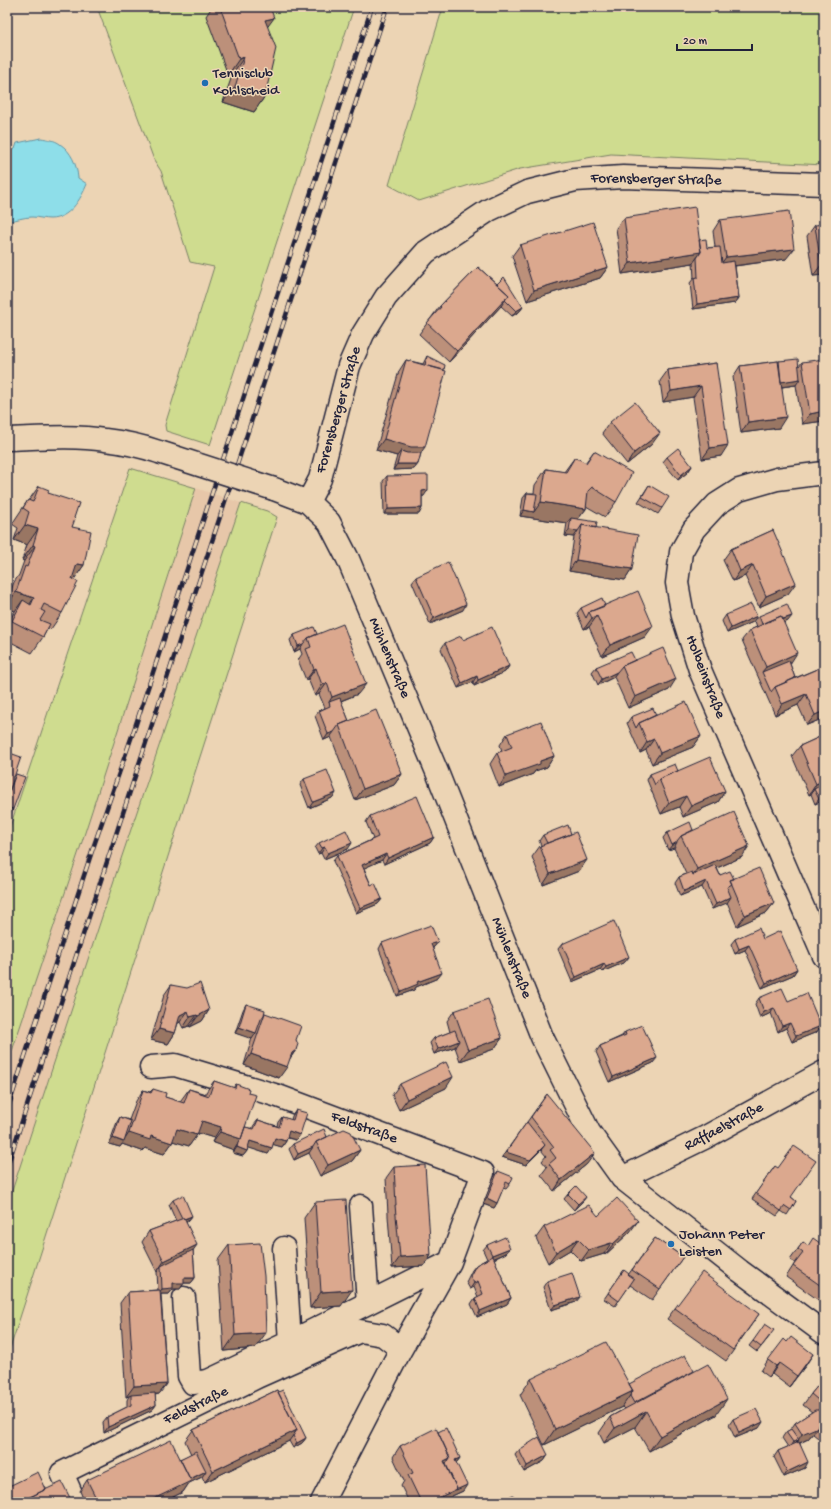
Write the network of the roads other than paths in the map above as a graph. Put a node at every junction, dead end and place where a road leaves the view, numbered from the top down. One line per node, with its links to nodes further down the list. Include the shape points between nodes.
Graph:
1 (824, 184): 4 (street, Forensberger Straße, via 624,177 575,180 527,192 488,210 426,252 386,297 366,327 349,366 320,479)
2 (7, 439): 4 (street, bridge, via 67,437 140,446)
3 (824, 473): 5 (street, Holbeinstraße, via 777,479 738,490 716,504 694,529 681,552 677,583 683,616 700,670)
4 (308, 502): 8 (street, Mühlenstraße, via 330,522 348,559 437,772 542,1037 589,1132)
5 (824, 956)
6 (151, 1067): 11 (street, Feldstraße, via 175,1065 278,1096 483,1173)
7 (824, 1072): 8 (street, Raffaelstraße, via 706,1137)
8 (622, 1178): 14 (street, Mühlenstraße)
9 (361, 1206): 13 (street)
10 (284, 1248): 15 (street)
11 (450, 1262): 13 (street, Feldstraße); 16 (street, Feldstraße)
12 (184, 1298): 15 (street, Feldstraße, via 190,1376 194,1383 208,1381)
13 (368, 1303): 15 (street, Feldstraße)
14 (824, 1333)
15 (290, 1342)
16 (401, 1349): 17 (street, Feldstraße, via 383,1335 360,1331 259,1376 62,1473); 18 (street, Feldstraße)
17 (74, 1500)
18 (322, 1502)

